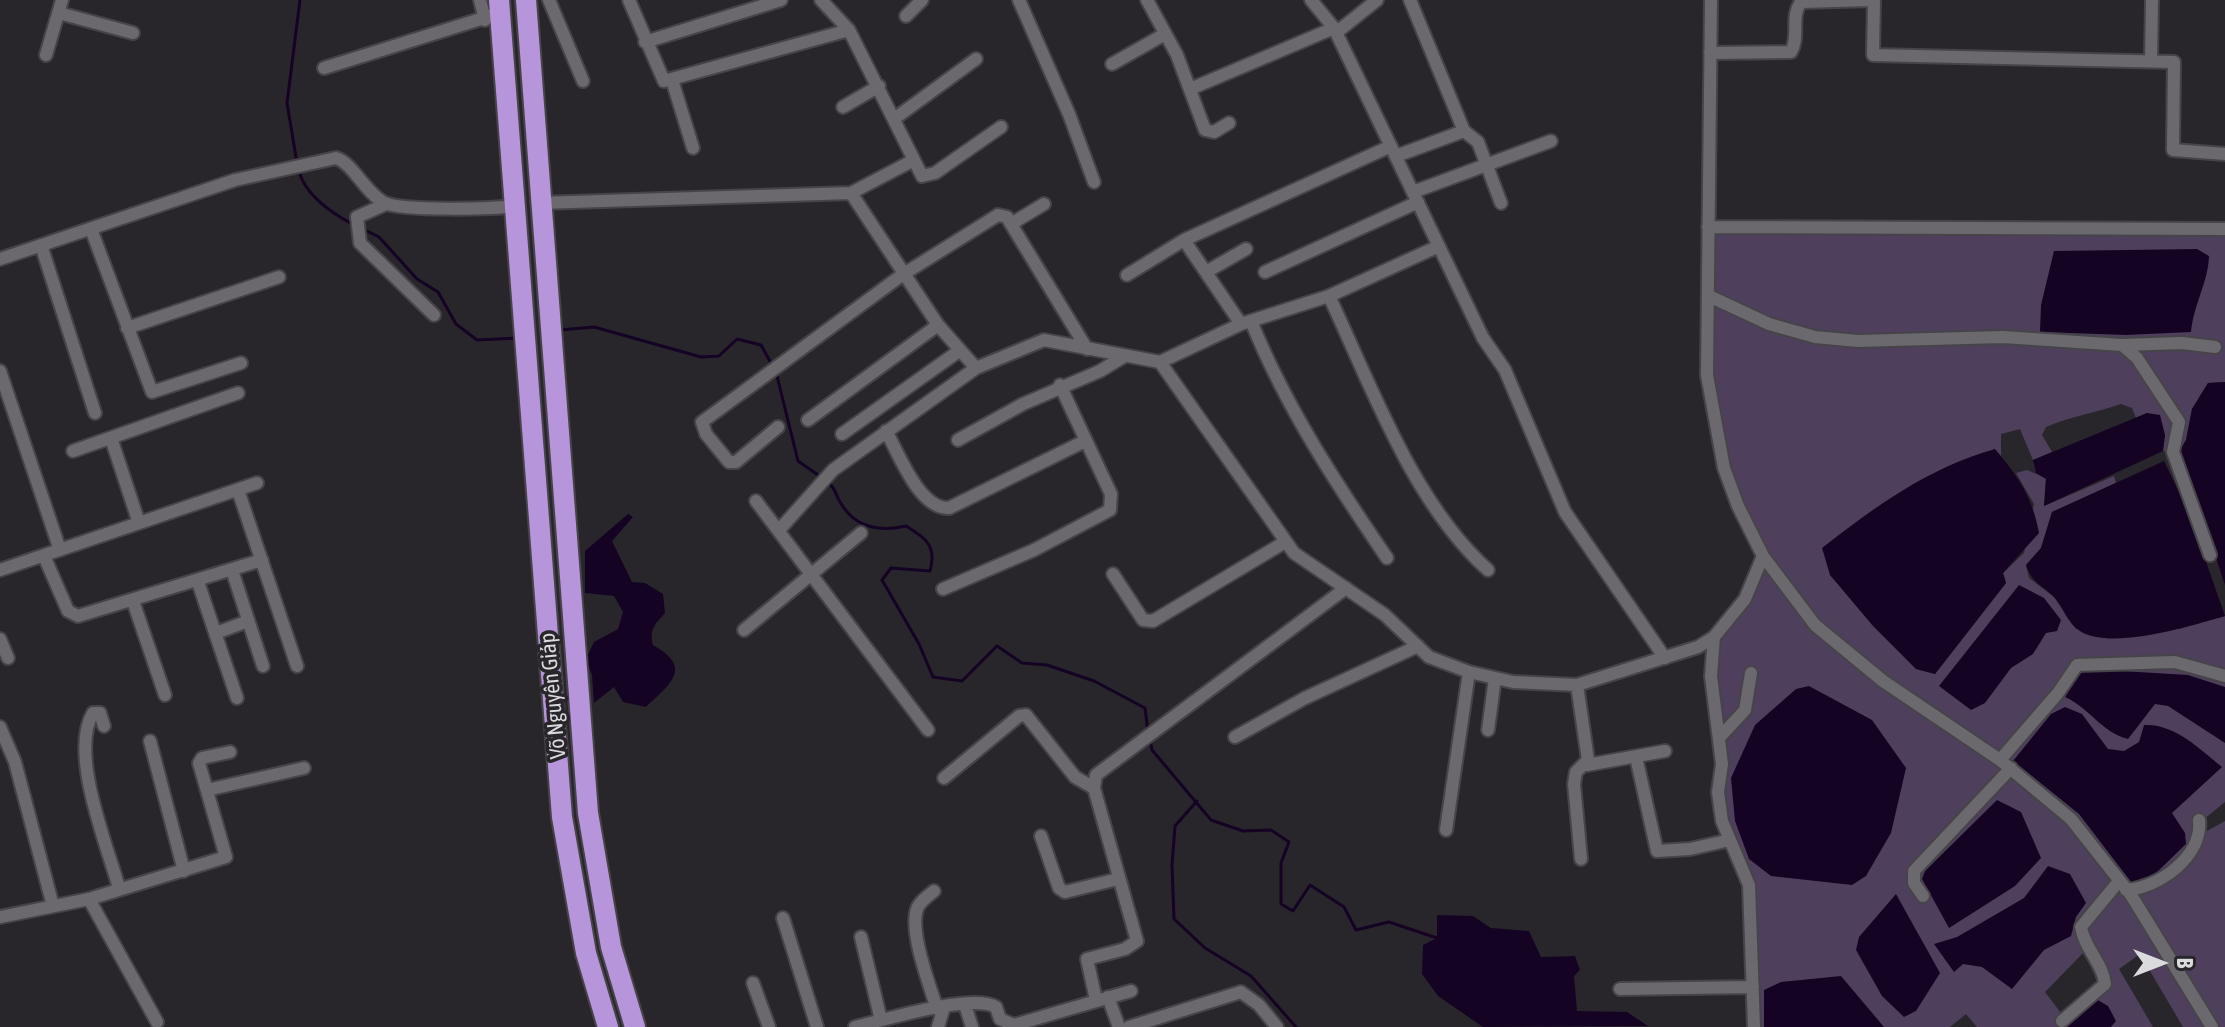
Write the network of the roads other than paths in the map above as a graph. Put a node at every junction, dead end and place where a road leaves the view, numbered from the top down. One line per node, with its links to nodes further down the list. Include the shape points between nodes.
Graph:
1 (480, 0): 17 (street)
2 (526, 0): 48 (highway)
3 (549, 0): 31 (street)
4 (629, 0): 23 (street)
5 (781, 0): 23 (street)
6 (821, 0): 19 (street)
7 (922, 0): 18 (street)
8 (1019, 0): 45 (street)
9 (1147, 0): 22 (street)
10 (1311, 0): 20 (street)
11 (1377, 0): 20 (street)
12 (1410, 0): 38 (street)
13 (1711, 0): 24 (street)
14 (1872, 0): 24 (street, via 1801,2 1791,52); 27 (street, via 1873,55)
15 (2152, 0): 27 (street)
16 (60, 6): 21 (street); 25 (street)
17 (495, 11): 29 (street); 52 (highway)
18 (906, 16)
19 (849, 30): 30 (street); 32 (street)
20 (1336, 30): 33 (street); 41 (street)
21 (133, 33)
22 (1165, 34): 28 (street); 33 (street)
23 (645, 42): 30 (street, via 660,77)
24 (1710, 53): 54 (street)
25 (46, 55)
26 (976, 59): 35 (street)
27 (2151, 60): 42 (street, via 2174,62 2173,150)
28 (1112, 64)
29 (324, 68)
30 (672, 80): 40 (street)
31 (583, 81)
32 (879, 86): 34 (street); 35 (street)
33 (1190, 89): 36 (street, via 1205,130 1214,132)
34 (843, 107)
35 (894, 119): 43 (street)
36 (1229, 123)
37 (1001, 127): 43 (street, via 929,176 918,173)
38 (1464, 131): 41 (street); 44 (street, via 1478,142)
39 (1551, 141): 44 (street)
40 (693, 148)
41 (1394, 151): 47 (street); 57 (street)
42 (2225, 154)
43 (912, 161): 46 (street)
44 (1487, 164): 47 (street); 49 (street)
45 (1094, 182)
46 (851, 193): 48 (street); 64 (street)
47 (1416, 197): 59 (street); 63 (street)
48 (540, 203): 176 (highway, Võ Nguyên Giáp, via 588,813 611,947)
49 (1501, 203)
50 (386, 204): 52 (street); 55 (street, via 341,159 235,180); 69 (street, via 357,217 357,234 371,255)
51 (1044, 204): 53 (street)
52 (514, 206): 175 (highway, Võ Nguyên Giáp, via 562,817 586,953)
53 (1011, 224): 64 (street, via 998,215); 75 (street)
54 (1708, 227): 56 (street); 68 (street)
55 (91, 229): 58 (street); 72 (street)
56 (2225, 229)
57 (1184, 240): 62 (street); 65 (street)
58 (41, 245): 61 (street); 84 (street)
59 (1439, 246): 67 (street); 122 (street, via 1483,338 1505,370 1565,512)
60 (1246, 249): 62 (street)
61 (0, 259)
62 (1206, 272): 70 (street)
63 (1265, 272)
64 (902, 275): 71 (street); 86 (street, via 702,422 729,462 736,462)
65 (1127, 275)
66 (279, 277): 72 (street)
67 (1329, 296): 70 (street); 108 (street, via 1427,494 1465,549)
68 (1709, 296): 73 (street, via 1769,324 1815,337 2003,337); 103 (street, via 1707,375 1714,419 1738,506)
69 (434, 315)
70 (1246, 323): 78 (street); 104 (street, via 1321,462)
71 (938, 325): 76 (street); 85 (street)
72 (127, 328): 79 (street, via 152,392)
73 (2122, 345): 74 (street); 101 (street, via 2137,358 2179,422 2173,452)
74 (2215, 347)
75 (1087, 349): 77 (street); 80 (street, via 1044,340)
76 (959, 351): 80 (street); 88 (street)
77 (1123, 357): 78 (street); 82 (street)
78 (1160, 362): 99 (street)
79 (241, 363)
80 (976, 368): 87 (street)
81 (0, 371): 100 (street)
82 (1060, 385): 90 (street); 91 (street)
83 (238, 393): 89 (street)
84 (95, 413)
85 (808, 420)
86 (778, 427)
87 (886, 431): 91 (street, via 926,498 941,508); 97 (street, via 833,470)
88 (842, 434)
89 (111, 438): 92 (street); 96 (street)
90 (958, 440)
91 (1085, 441): 113 (street, via 1111,494 1110,510)
92 (73, 451)
93 (257, 483): 94 (street)
94 (238, 490): 96 (street); 105 (street)
95 (756, 501): 97 (street)
96 (139, 523): 100 (street)
97 (780, 529): 109 (street)
98 (861, 533): 109 (street)
99 (1285, 542): 110 (street, via 1153,621 1143,620); 112 (street)
100 (60, 550): 102 (street)
101 (2210, 555)
102 (44, 556): 106 (street); 114 (street, via 71,616)
103 (1763, 556): 118 (street, via 1745,599); 142 (street, via 1815,625 1858,663)
104 (1387, 558)
105 (262, 560): 107 (street); 124 (street)
106 (0, 570)
107 (232, 570): 111 (street); 115 (street)
108 (1488, 570)
109 (812, 572): 116 (street); 134 (street)
110 (1113, 574)
111 (198, 582): 114 (street); 117 (street)
112 (1346, 588): 120 (street); 146 (street, via 1102,770)
113 (943, 589)
114 (133, 601): 130 (street)
115 (248, 621): 117 (street); 123 (street)
116 (744, 630)
117 (216, 633): 131 (street)
118 (1714, 637): 122 (street); 137 (street, via 1711,676)
119 (0, 639): 121 (street)
120 (1418, 646): 125 (street, via 1429,657); 136 (street)
121 (8, 658)
122 (1665, 658): 129 (street)
123 (263, 666)
124 (297, 666)
125 (1469, 672): 128 (street); 149 (street)
126 (1751, 673): 137 (street, via 1745,710)
127 (2225, 676): 142 (street, via 2175,662 2077,665)
128 (1495, 678): 129 (street); 135 (street)
129 (1577, 685): 143 (street)
130 (165, 695)
131 (237, 698)
132 (104, 726): 156 (street, via 100,713 91,716 86,757)
133 (0, 727): 160 (street, via 15,762)
134 (928, 730)
135 (1488, 730)
136 (1235, 737)
137 (1720, 737): 151 (street, via 1718,792)
138 (150, 741): 153 (street)
139 (1665, 751): 141 (street)
140 (230, 752): 147 (street, via 199,760)
141 (1636, 757): 143 (street); 151 (street, via 1657,851)
142 (2006, 764): 155 (street, via 2071,819); 158 (street, via 1914,871 1914,883)
143 (1587, 765): 152 (street, via 1576,772 1574,784)
144 (304, 768): 147 (street)
145 (944, 778): 146 (street, via 1026,715 1075,777)
146 (1094, 788): 154 (street)
147 (207, 790): 153 (street, via 226,857)
148 (2199, 820): 155 (street, via 2198,843 2159,881 2142,889)
149 (1446, 830)
150 (1041, 836): 154 (street, via 1065,892)
151 (1730, 840): 165 (street, via 1749,885)
152 (1581, 859)
153 (184, 871): 156 (street)
154 (1118, 879): 168 (street, via 1137,941 1087,959)
155 (2123, 885): 173 (street, via 2081,927 2105,984); 186 (street)
156 (119, 888): 159 (street)
157 (934, 891): 170 (street, via 916,914 921,956)
158 (1923, 896)
159 (89, 899): 160 (street); 174 (street)
160 (53, 906): 161 (street)
161 (0, 917)
162 (783, 918): 178 (street)
163 (861, 937): 171 (street)
164 (753, 983): 177 (street)
165 (1753, 987): 166 (street); 185 (street)
166 (1620, 989)
167 (1131, 991): 168 (street)
168 (1102, 999): 172 (street); 182 (street)
169 (965, 1005): 170 (street); 172 (street, via 993,1005 1000,1019 1014,1025); 181 (street)
170 (941, 1008): 171 (street); 180 (street)
171 (881, 1020): 179 (street)
172 (1056, 1021)
173 (2062, 1021)
174 (157, 1022)
175 (608, 1027)
176 (635, 1027)
177 (769, 1027)
178 (817, 1027)
179 (855, 1027)
180 (938, 1027)
181 (972, 1027)
182 (1119, 1027)
183 (1129, 1027): 184 (street, via 1241,992)
184 (1277, 1027)
185 (1754, 1027)
186 (2212, 1027)

